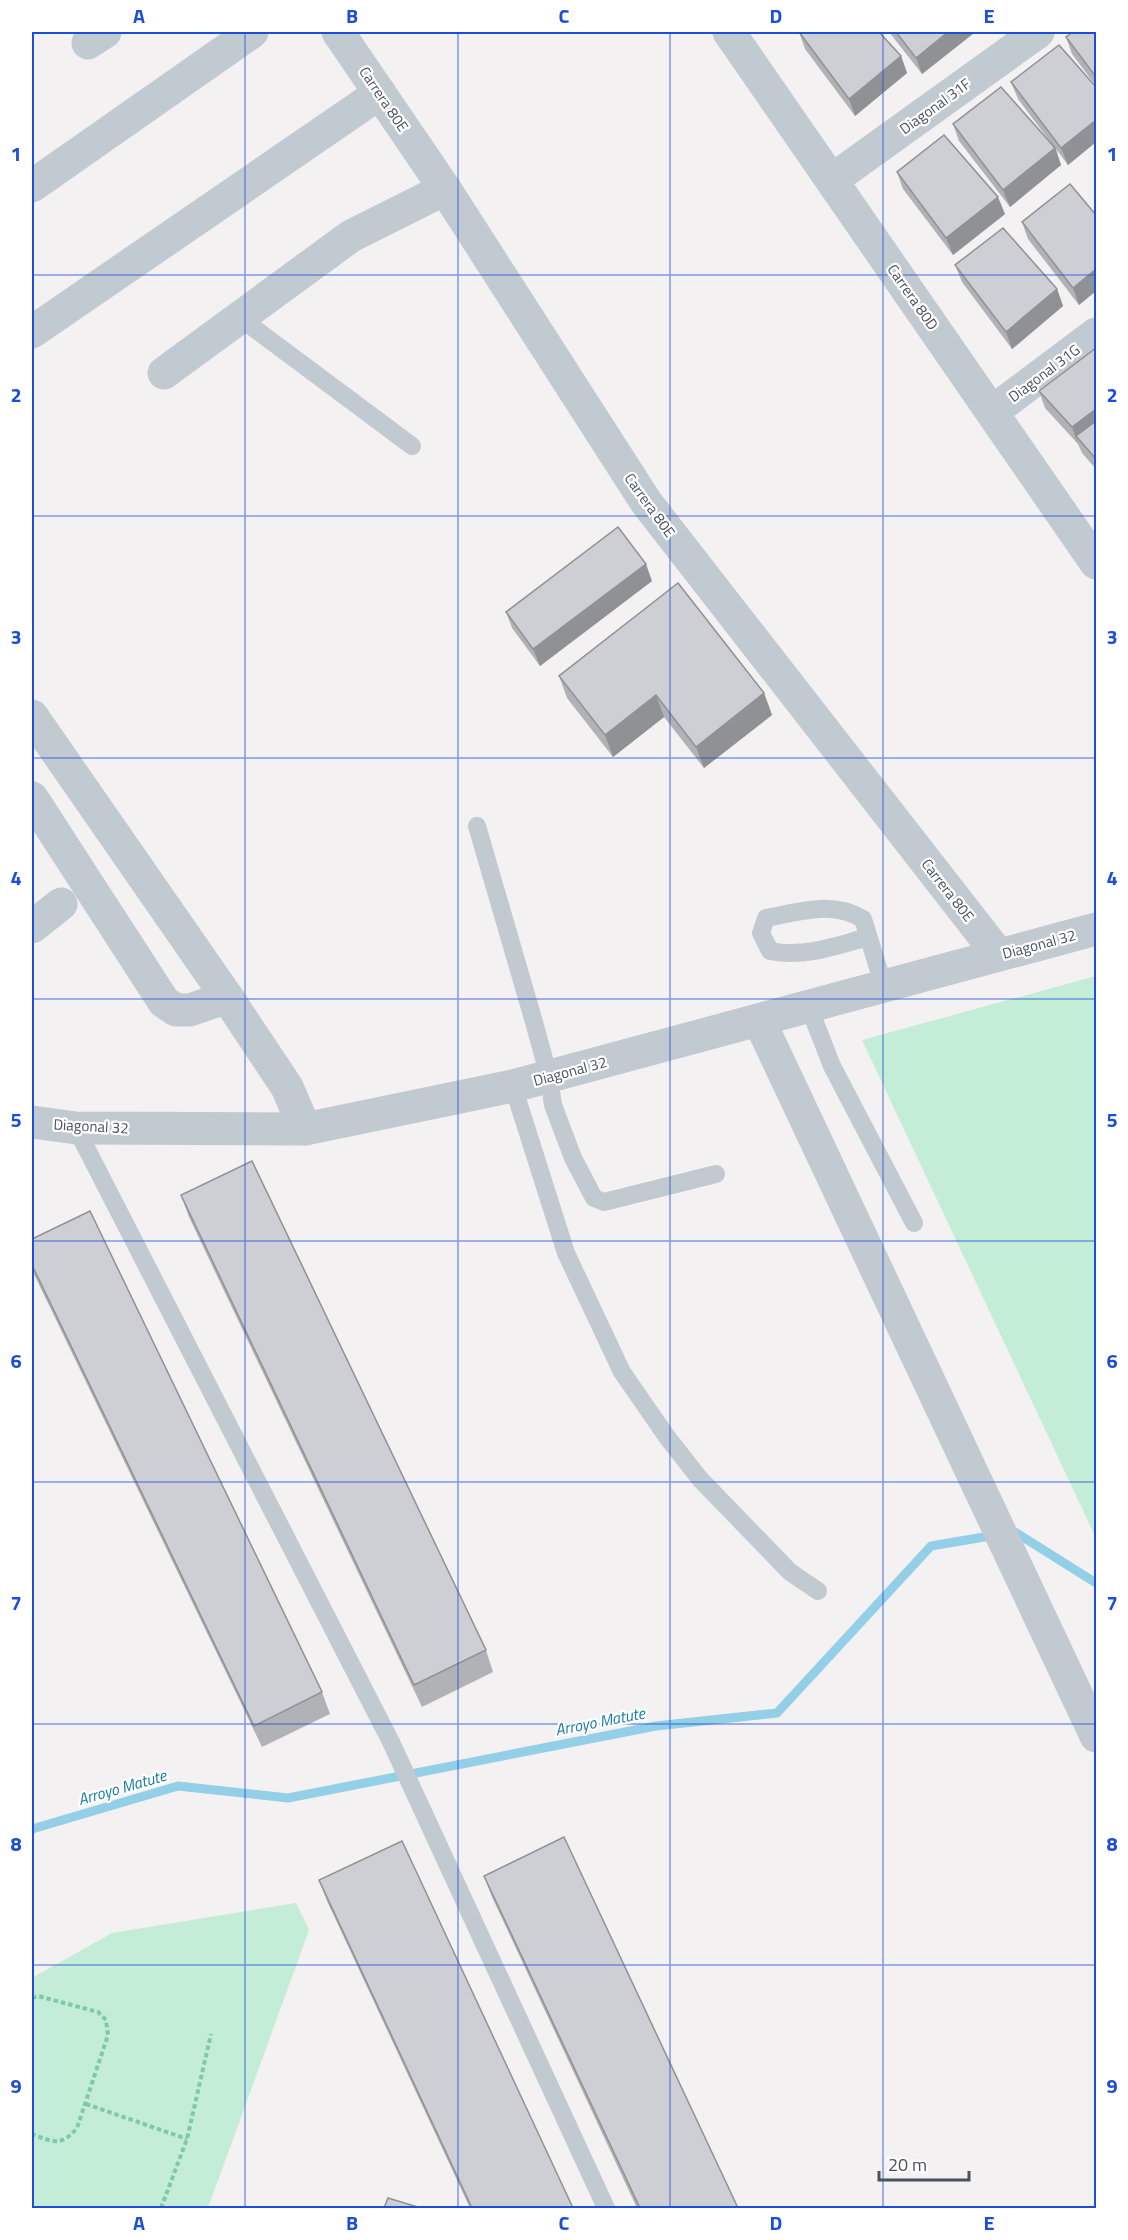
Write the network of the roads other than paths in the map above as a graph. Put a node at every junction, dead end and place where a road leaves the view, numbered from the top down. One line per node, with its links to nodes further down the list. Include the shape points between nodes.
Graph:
1 (252, 32): 7 (street)
2 (338, 32): 5 (street, Carrera 80E)
3 (729, 32): 6 (street, Carrera 80D)
4 (1038, 32): 6 (street, Diagonal 31F)
5 (380, 93): 8 (street, Carrera 80E); 10 (street)
6 (832, 180): 13 (street, Carrera 80D)
7 (32, 186)
8 (445, 189): 9 (street, via 351,236); 23 (street, Carrera 80E, via 646,502)
9 (239, 317): 12 (street); 14 (lane)
10 (32, 332)
11 (1096, 334): 13 (street, Diagonal 31G)
12 (164, 373)
13 (992, 412): 15 (street, Carrera 80D)
14 (412, 446)
15 (1096, 563)
16 (32, 716): 25 (street)
17 (32, 798): 25 (street, via 164,1002 176,1011 190,1010)
18 (477, 826): 28 (lane)
19 (61, 904): 20 (street)
20 (32, 927)
21 (1096, 929): 23 (street, Diagonal 32)
22 (868, 937): 22 (lane, via 863,920 852,913 824,907 766,918 761,933 770,951 786,954 814,952); 24 (lane)
23 (998, 954): 24 (street, Diagonal 32)
24 (884, 987): 26 (street, Diagonal 32)
25 (227, 997): 32 (street, via 287,1087)
26 (809, 1007): 27 (street, Diagonal 32); 34 (lane, via 832,1066)
27 (759, 1020): 28 (street, Diagonal 32); 36 (street)
28 (549, 1077): 29 (street, Diagonal 32); 33 (lane, via 553,1105 573,1158 594,1198 604,1202)
29 (513, 1086): 32 (street, Diagonal 32); 35 (lane, via 566,1253 622,1372 700,1479 790,1572)
30 (32, 1122): 31 (street, Diagonal 32)
31 (76, 1128): 32 (street, Diagonal 32); 37 (lane, via 391,1742)
32 (305, 1129)
33 (716, 1174)
34 (914, 1223)
35 (818, 1591)
36 (1096, 1736)
37 (606, 2208)

